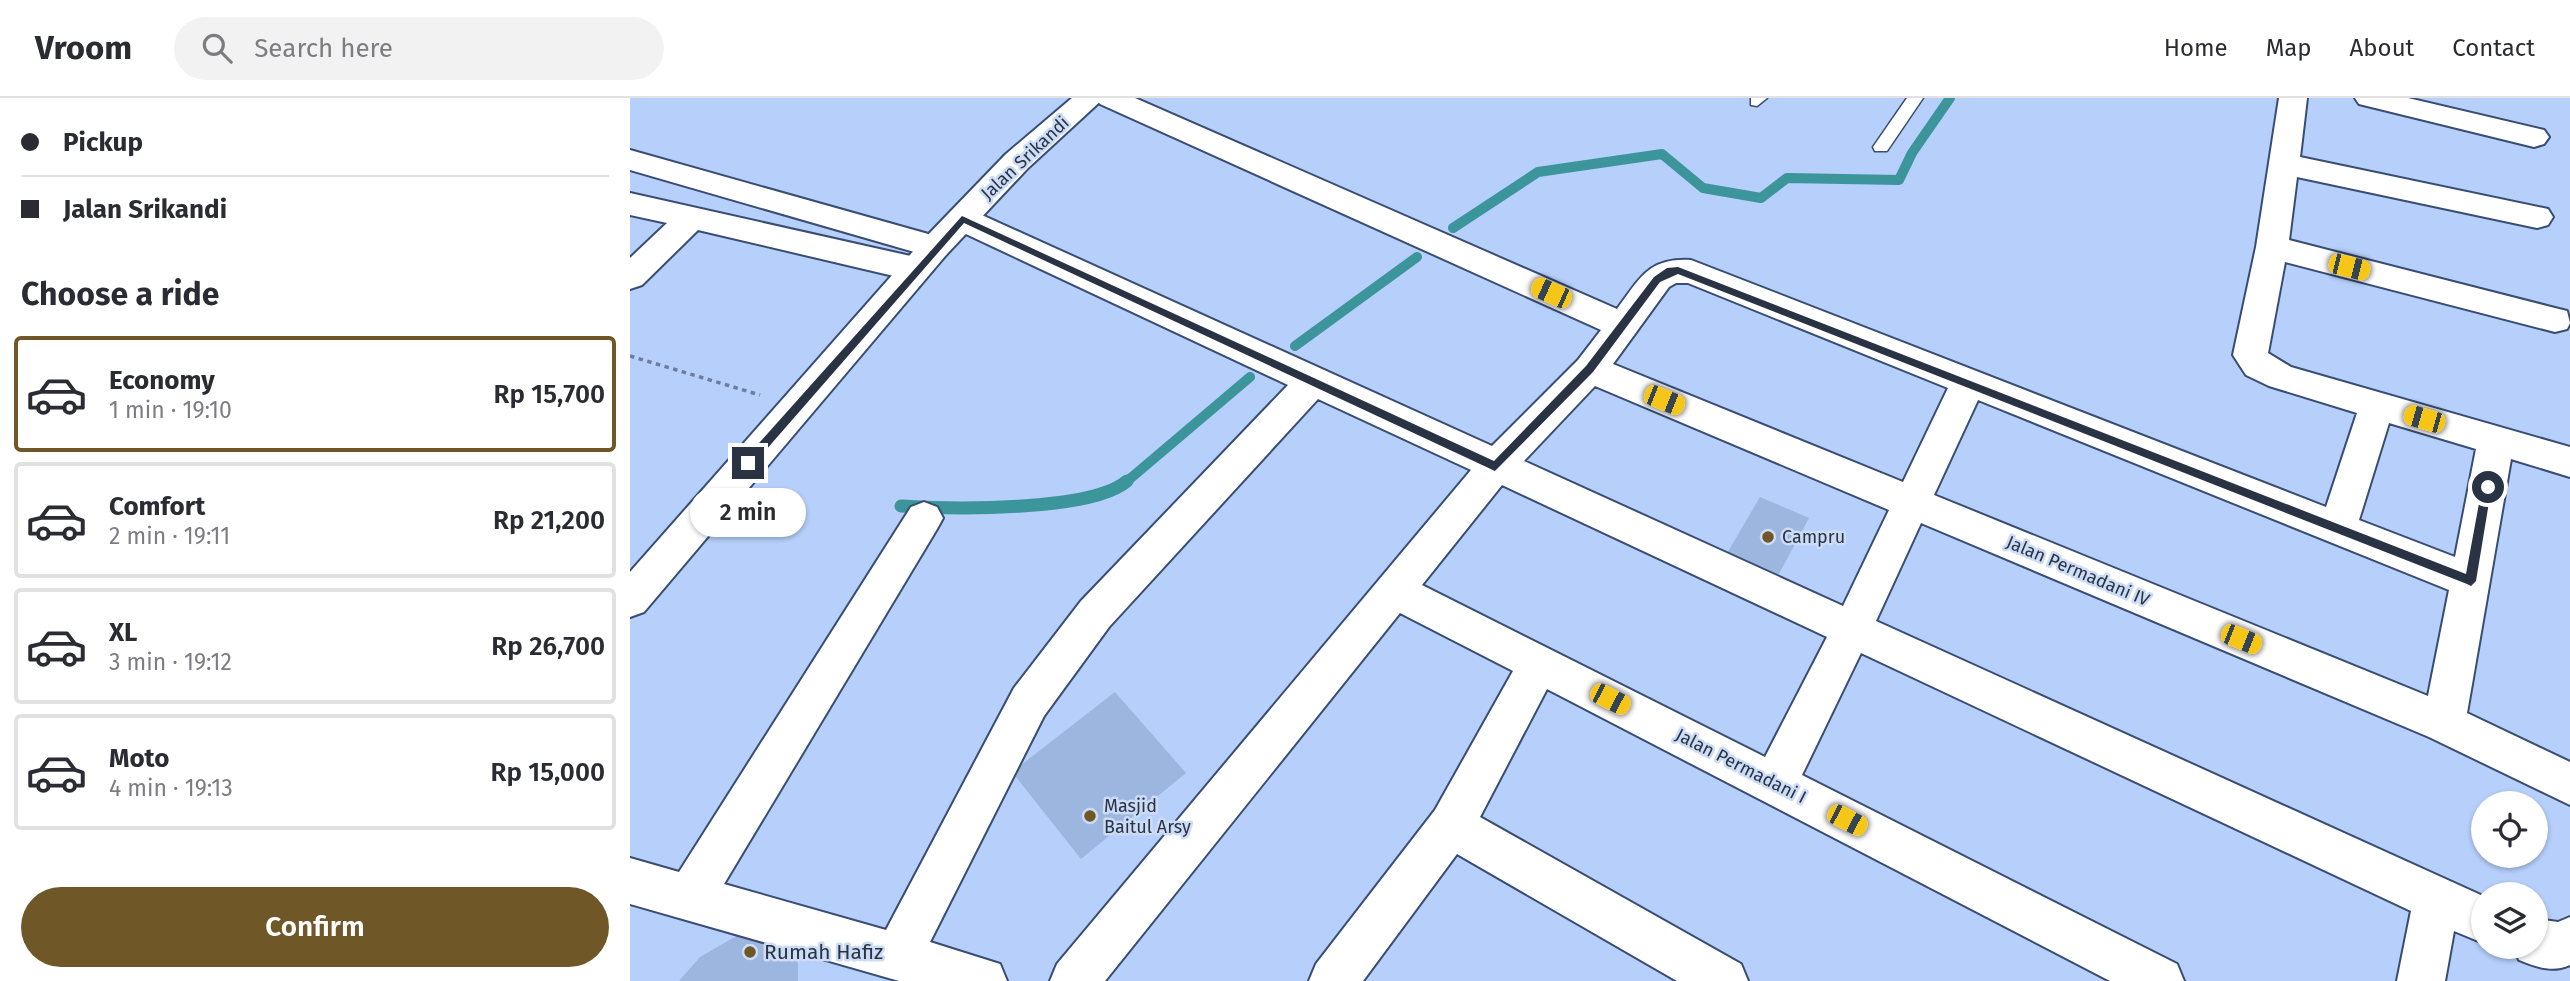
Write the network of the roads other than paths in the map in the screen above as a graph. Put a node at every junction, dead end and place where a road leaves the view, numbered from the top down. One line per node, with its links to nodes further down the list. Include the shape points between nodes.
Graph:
1 (1090, 98): 13 (street, Jalan Srikandi, via 1017,161)
2 (1110, 98): 18 (street)
3 (1915, 98): 7 (lane)
4 (2292, 98): 9 (street)
5 (2369, 98): 6 (street)
6 (2534, 137)
7 (1881, 147)
8 (630, 160): 15 (street)
9 (2284, 164): 11 (street); 14 (street)
10 (630, 204): 12 (street)
11 (2537, 216)
12 (693, 217): 15 (street); 16 (street)
13 (962, 219): 15 (street, Jalan Srikandi); 20 (street)
14 (2272, 247): 17 (street); 22 (street, via 2250,355 2258,366 2281,377)
15 (925, 258): 31 (street, Jalan Srikandi)
16 (630, 277)
17 (2555, 320)
18 (1624, 326): 19 (street); 21 (street, via 1657,279 1678,270)
19 (1590, 369): 25 (street); 26 (street, Jalan Permadani IV)
20 (1313, 381): 25 (street); 44 (street, via 1095,614 1028,702)
21 (1968, 383): 26 (street); 28 (street)
22 (2377, 405): 23 (street); 28 (street)
23 (2496, 440): 24 (street); 29 (street)
24 (2570, 462)
25 (1495, 467): 30 (street); 32 (street)
26 (1911, 502): 32 (street); 34 (street, Jalan Permadani IV)
27 (925, 519): 39 (street)
28 (2337, 530): 29 (street)
29 (2471, 581): 34 (street)
30 (1396, 591): 33 (street, Jalan Permadani I); 46 (street)
31 (630, 600)
32 (1852, 630): 36 (street); 40 (street)
33 (1540, 662): 36 (street, Jalan Permadani I); 37 (street)
34 (2444, 723): 35 (street, Jalan Permadani IV)
35 (2567, 782)
36 (1774, 783): 49 (street, Jalan Permadani I)
37 (1451, 826): 47 (street); 48 (street)
38 (630, 881): 39 (street)
39 (691, 896): 44 (street)
40 (2437, 898): 41 (street); 50 (street)
41 (2471, 914)
42 (2570, 941): 43 (street)
43 (2548, 945)
44 (898, 956): 45 (street)
45 (983, 981)
46 (1074, 981)
47 (1333, 981)
48 (1724, 981)
49 (2160, 981)
50 (2421, 981)

